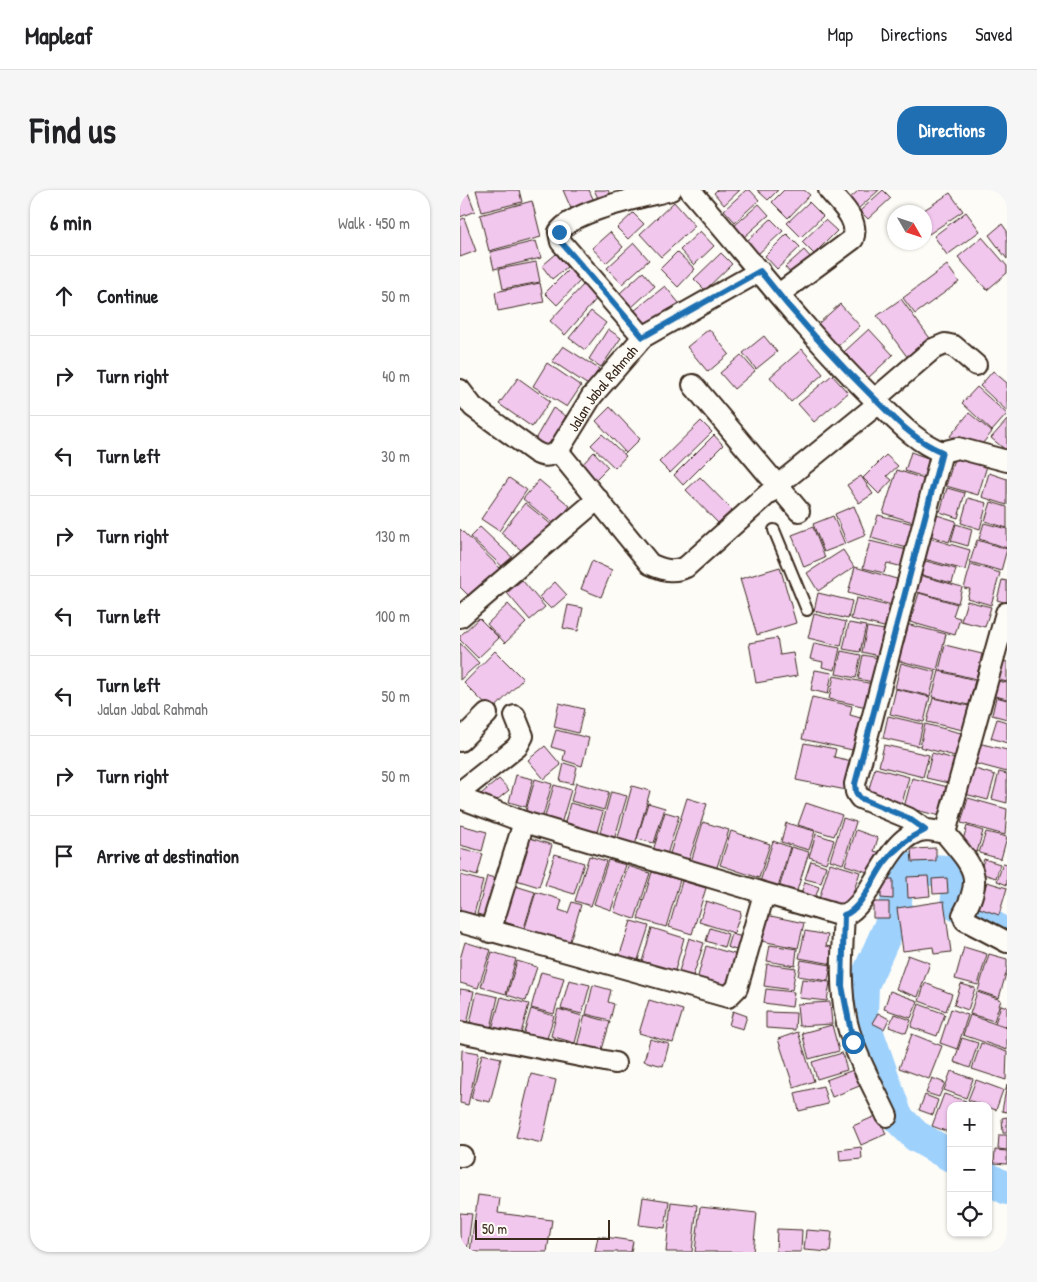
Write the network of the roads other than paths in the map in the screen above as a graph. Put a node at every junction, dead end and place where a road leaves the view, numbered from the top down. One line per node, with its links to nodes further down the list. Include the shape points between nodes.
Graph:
1 (671, 190): 6 (street, via 599,209 563,226 559,232 561,242)
2 (690, 190): 4 (street)
3 (829, 190): 5 (street, via 854,222 853,238)
4 (760, 271): 5 (street); 6 (street, Jalan Jabal Rahmah)
5 (779, 294): 10 (street)
6 (643, 337): 11 (street, Jalan Jabal Rahmah, via 592,396)
7 (976, 365): 10 (street, via 954,346 945,344 933,349)
8 (694, 385): 14 (street)
9 (460, 390): 11 (street, via 474,406 540,455 549,456)
10 (877, 401): 12 (street, via 903,428 925,445); 14 (street)
11 (558, 451): 15 (street)
12 (942, 452): 13 (street, via 958,448); 27 (street, via 855,784 860,798 908,818)
13 (1007, 461)
14 (778, 485): 15 (street, via 686,567 678,570 650,564); 16 (street)
15 (598, 499): 20 (street)
16 (799, 512)
17 (774, 530): 18 (lane)
18 (807, 610)
19 (1006, 613): 28 (street)
20 (460, 617)
21 (487, 714): 23 (street)
22 (516, 716): 24 (street, via 523,736 517,747)
23 (460, 741)
24 (460, 792)
25 (460, 798): 26 (street)
26 (524, 822): 29 (street); 32 (street)
27 (925, 830): 28 (street); 30 (street, via 908,837 898,847 853,909)
28 (945, 833): 33 (street, via 974,876 976,885 968,907 971,924)
29 (764, 894): 30 (street); 32 (street, via 737,988 728,997)
30 (844, 915): 36 (street, via 841,969 848,1024)
31 (460, 922): 32 (street)
32 (490, 932)
33 (1007, 942)
34 (460, 1032): 35 (street)
35 (615, 1063)
36 (887, 1116)

